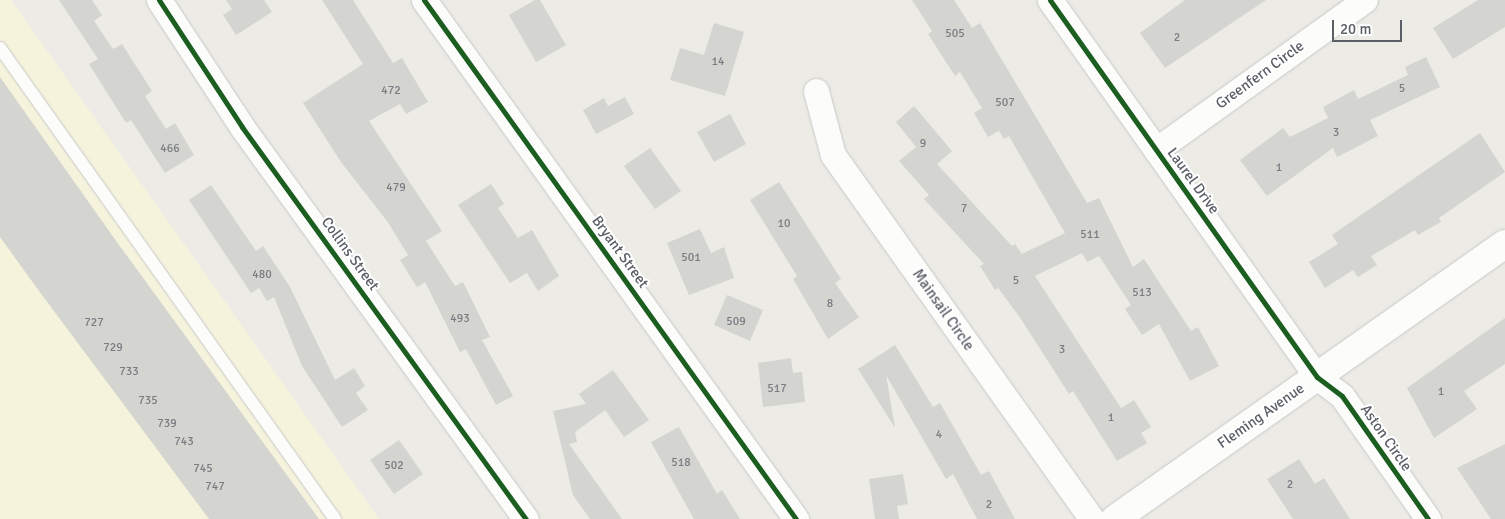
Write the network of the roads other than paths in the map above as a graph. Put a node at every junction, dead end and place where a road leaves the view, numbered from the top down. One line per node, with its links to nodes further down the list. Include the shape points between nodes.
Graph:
1 (159, 0): 11 (street, Collins Street, via 242,127)
2 (424, 0): 12 (street, Bryant Street)
3 (1050, 0): 7 (street, Laurel Drive)
4 (1365, 0): 7 (street, Greenfern Circle)
5 (0, 48): 10 (lane)
6 (816, 91): 13 (street, Mainsail Circle, via 833,155)
7 (1156, 150): 9 (street, Laurel Drive)
8 (1505, 244): 9 (street, Fleming Avenue)
9 (1317, 376): 14 (street, Fleming Avenue); 15 (street, Aston Circle, via 1342,396)
10 (335, 519)
11 (526, 519)
12 (796, 519)
13 (1092, 519)
14 (1115, 519)
15 (1428, 519)

